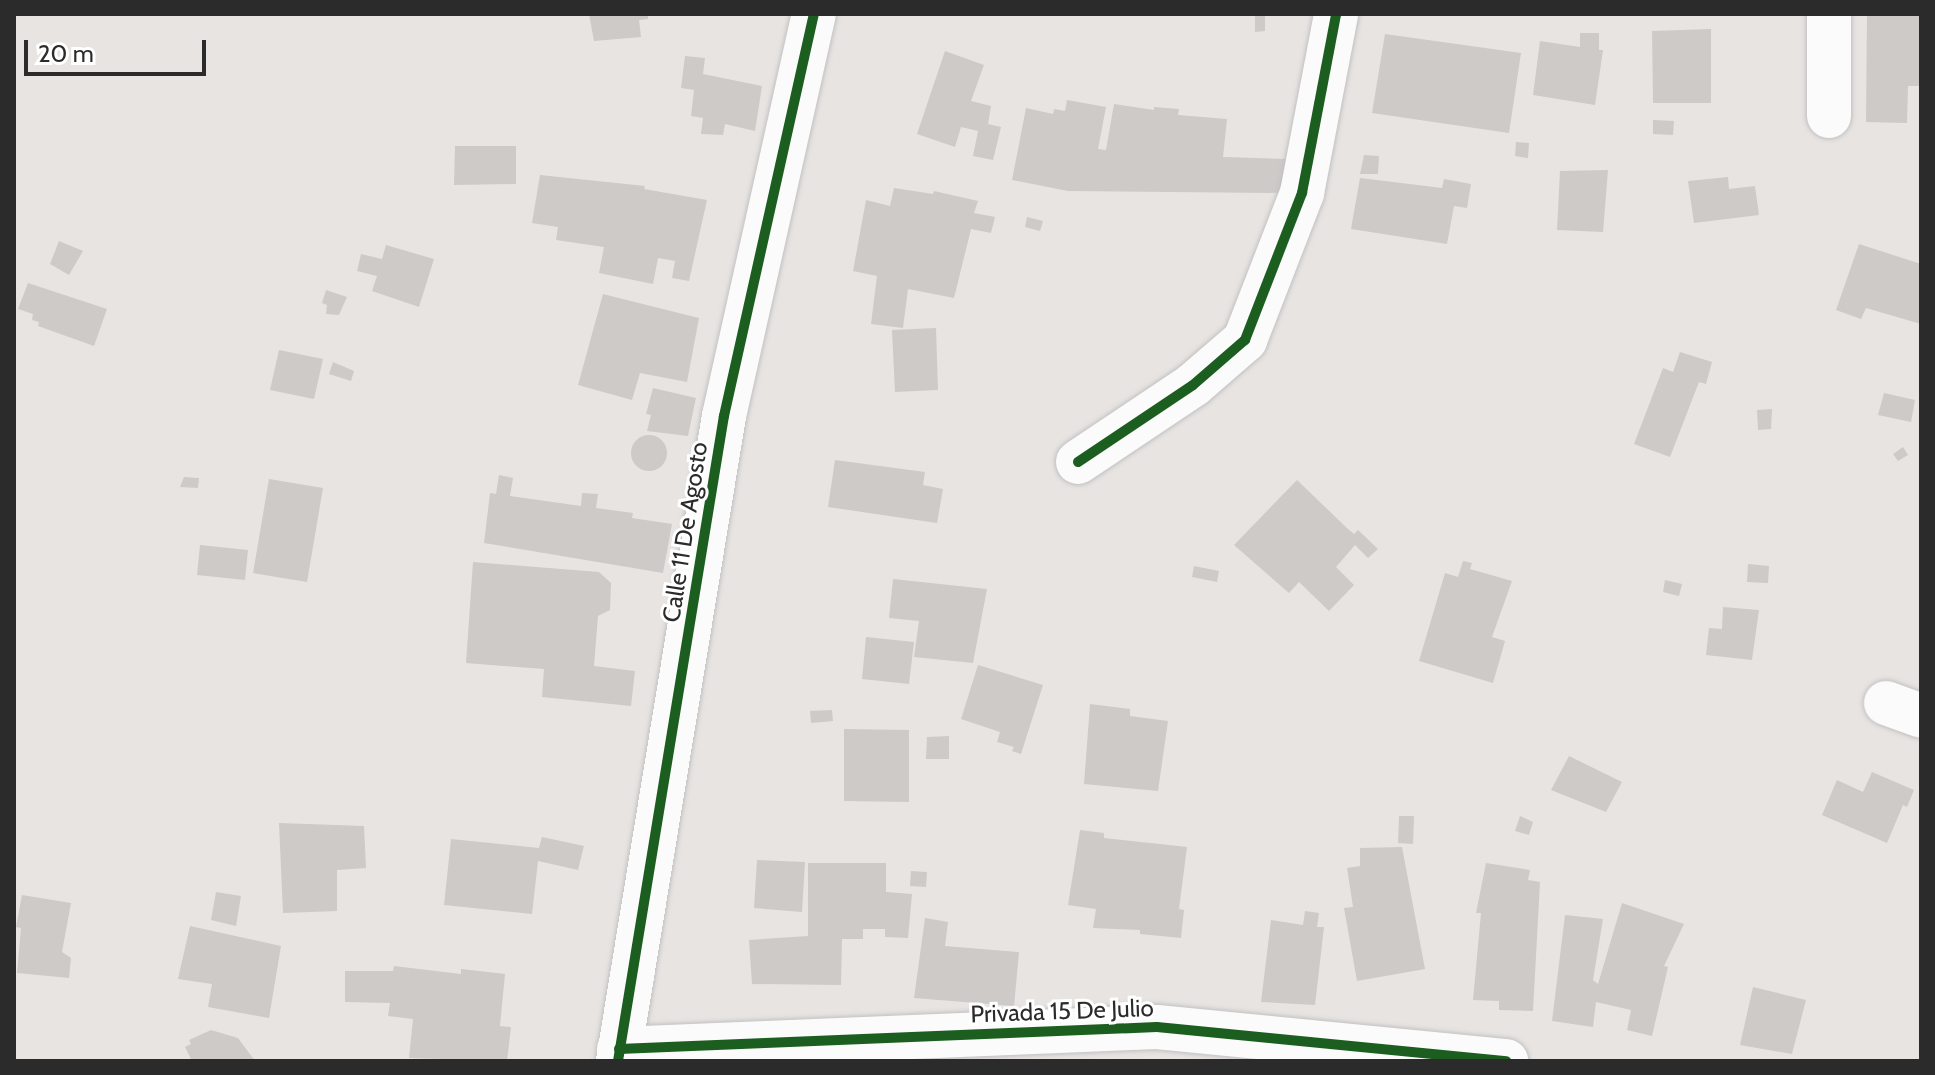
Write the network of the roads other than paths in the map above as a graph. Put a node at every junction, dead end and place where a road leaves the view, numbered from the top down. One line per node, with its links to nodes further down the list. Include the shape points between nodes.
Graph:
1 (814, 14): 6 (street, Calle 11 De Agosto, via 724,416)
2 (1336, 14): 5 (street, via 1302,193 1245,340 1193,385)
3 (1829, 14): 4 (street)
4 (1829, 116)
5 (1078, 462)
6 (618, 1055): 7 (street, Privada 15 De Julio, via 1157,1027)
7 (1506, 1061)

